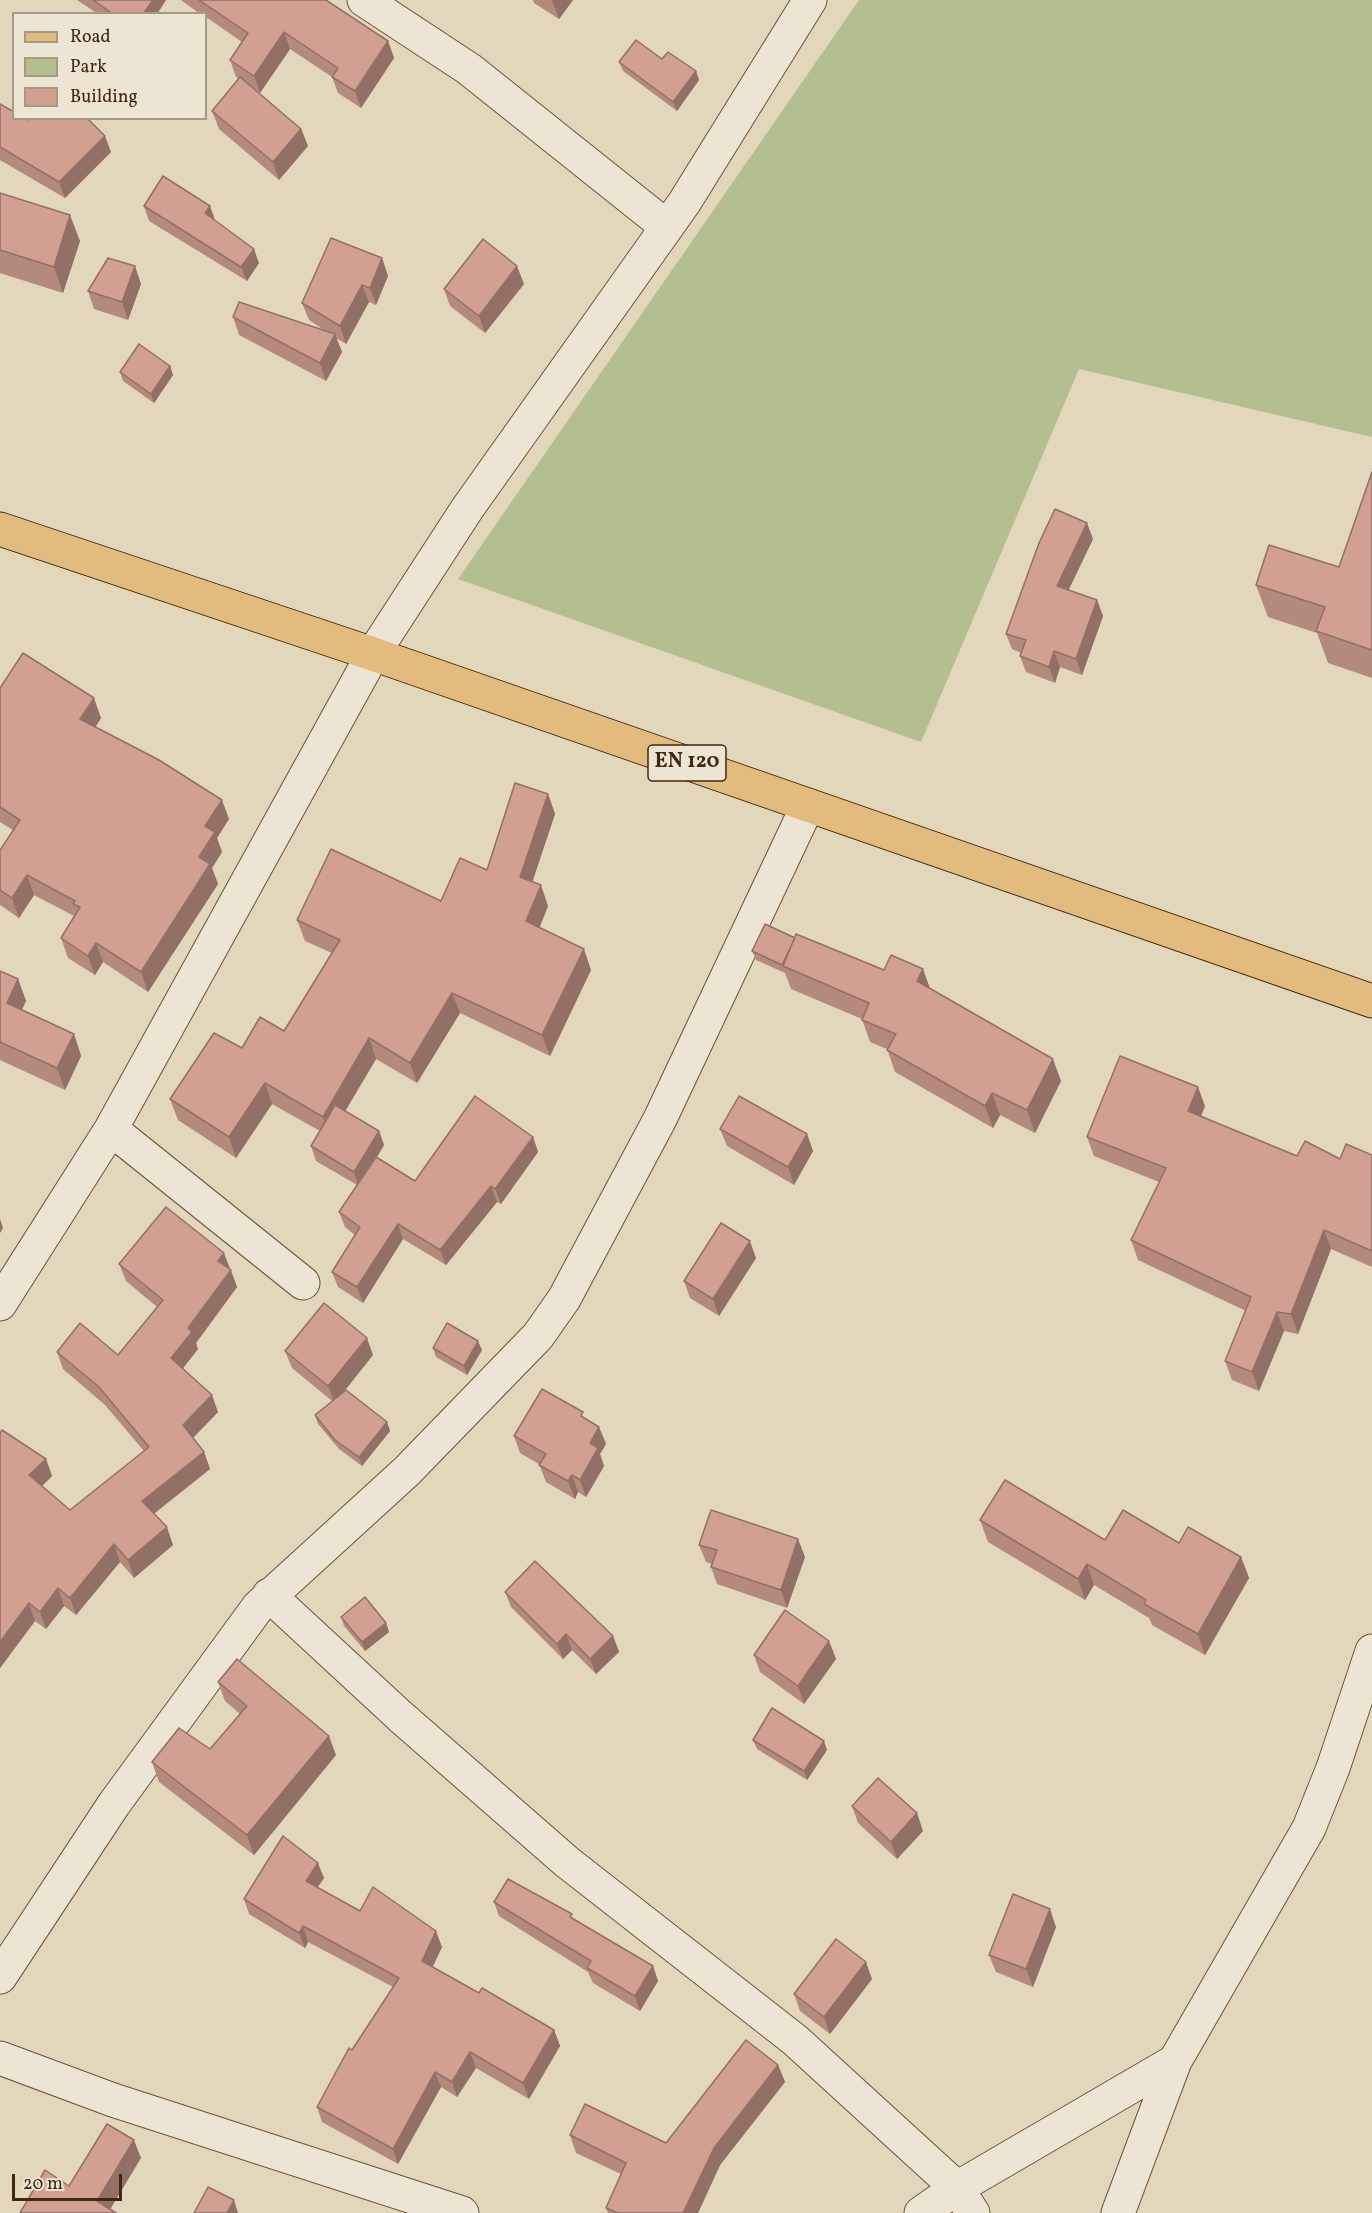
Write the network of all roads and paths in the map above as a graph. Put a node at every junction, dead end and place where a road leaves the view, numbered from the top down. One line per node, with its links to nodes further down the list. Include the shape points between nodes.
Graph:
1 (364, 0): 3 (street, via 469,69)
2 (810, 0): 3 (street)
3 (667, 227): 5 (street, via 467,509)
4 (0, 529): 5 (main road, EN 120)
5 (373, 654): 6 (main road, EN 120); 8 (street)
6 (808, 805): 7 (main road, EN 120); 11 (street, via 660,1119 564,1299 538,1336 407,1471)
7 (1372, 1001)
8 (111, 1129): 9 (street); 10 (street)
9 (303, 1283)
10 (0, 1304)
11 (269, 1596): 13 (street, via 114,1804); 16 (street, via 567,1863 795,2040)
12 (1372, 1651): 15 (street, via 1309,1828)
13 (0, 1977)
14 (0, 2058): 17 (street, via 113,2100)
15 (1175, 2061): 16 (street); 19 (street)
16 (965, 2200): 18 (street)
17 (462, 2213)
18 (921, 2213)
19 (1118, 2213)

